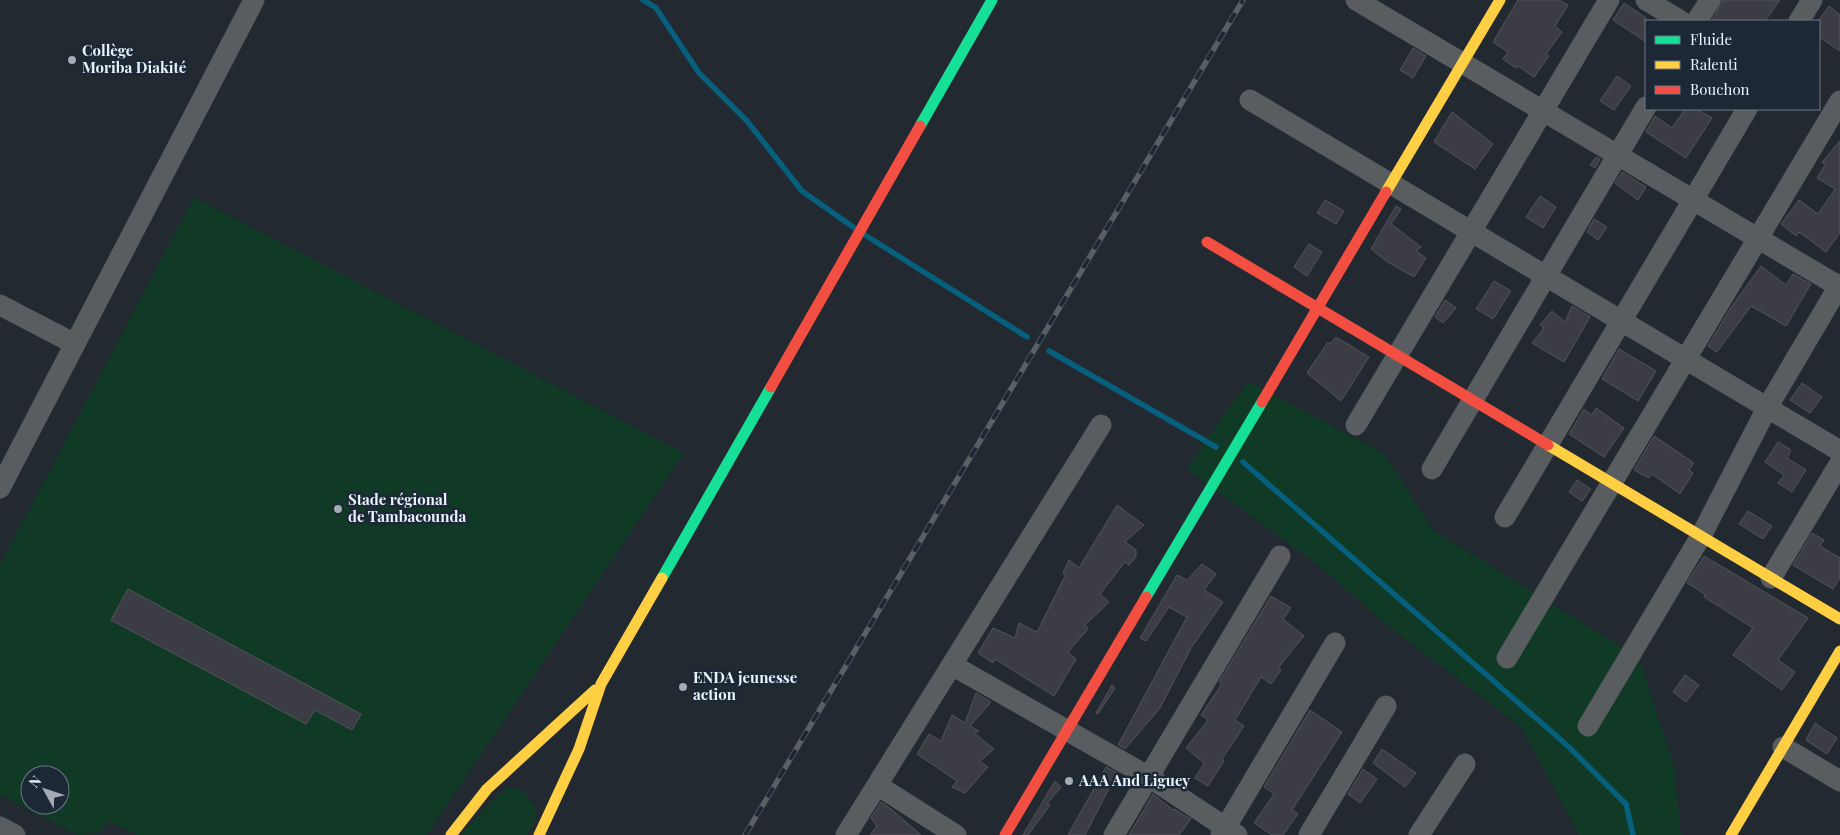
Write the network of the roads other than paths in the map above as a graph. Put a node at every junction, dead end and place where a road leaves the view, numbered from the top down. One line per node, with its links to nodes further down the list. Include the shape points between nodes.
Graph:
1 (254, 0): 29 (street)
2 (992, 0): 51 (main road)
3 (1356, 0): 12 (street)
4 (1500, 0): 12 (main road)
5 (1609, 0): 17 (street)
6 (1646, 0): 9 (street)
7 (1710, 0): 10 (street)
8 (1812, 0): 11 (street)
9 (1679, 20)
10 (1698, 20)
11 (1800, 20)
12 (1462, 64): 17 (street); 19 (main road)
13 (1250, 100): 19 (street)
14 (1833, 107): 22 (street)
15 (1645, 109): 18 (street)
16 (1746, 110): 20 (street)
17 (1542, 111): 18 (street); 21 (street)
18 (1618, 156): 20 (street); 24 (street)
19 (1390, 184): 21 (street); 27 (main road)
20 (1693, 200): 22 (street); 28 (street)
21 (1471, 232): 24 (street); 30 (street)
22 (1758, 238): 25 (street); 31 (street)
23 (1207, 242): 27 (main road)
24 (1546, 276): 28 (street); 32 (street)
25 (1840, 286): 33 (street)
26 (0, 305): 29 (street)
27 (1317, 308): 30 (main road); 54 (main road)
28 (1621, 321): 31 (street); 36 (street)
29 (75, 344): 41 (street)
30 (1397, 355): 32 (main road); 35 (street)
31 (1686, 359): 33 (street); 40 (street)
32 (1472, 400): 36 (main road); 39 (street)
33 (1767, 408): 37 (street); 43 (street)
34 (1101, 424): 50 (street)
35 (1356, 425)
36 (1548, 445): 40 (main road); 42 (street)
37 (1840, 451)
38 (1840, 462): 45 (street)
39 (1432, 469)
40 (1612, 483): 43 (main road); 49 (street)
41 (0, 488)
42 (1505, 517)
43 (1701, 536): 45 (main road); 53 (street)
44 (1280, 556): 57 (street)
45 (1771, 578): 46 (main road)
46 (1840, 619)
47 (1335, 643): 61 (street)
48 (1840, 652): 55 (main road)
49 (1508, 658)
50 (952, 665): 54 (street); 59 (street)
51 (602, 684): 63 (main road, via 573,715 486,790); 64 (main road, via 578,749)
52 (1386, 706): 69 (street)
53 (1588, 726)
54 (1067, 731): 57 (street); 67 (main road)
55 (1783, 747): 58 (street); 71 (main road)
56 (1465, 764): 70 (street)
57 (1149, 776): 61 (street); 68 (street)
58 (1840, 781)
59 (877, 785): 65 (street); 66 (street)
60 (0, 827): 62 (street)
61 (1228, 832)
62 (15, 835)
63 (451, 835)
64 (539, 835)
65 (846, 835)
66 (956, 835)
67 (1005, 835)
68 (1114, 835)
69 (1309, 835)
70 (1419, 835)
71 (1731, 835)

